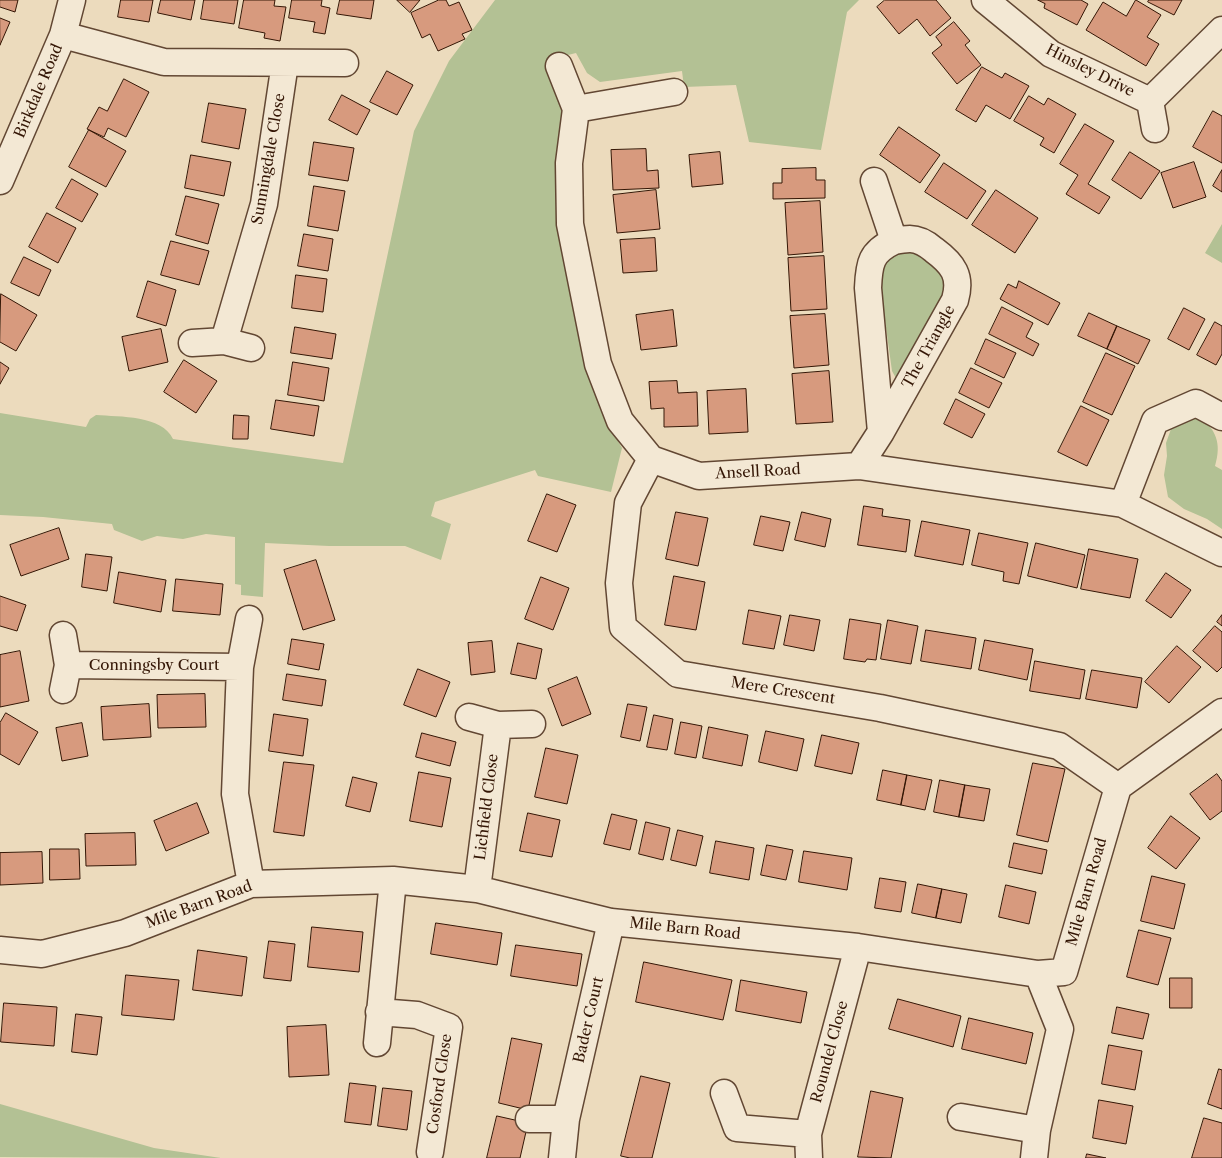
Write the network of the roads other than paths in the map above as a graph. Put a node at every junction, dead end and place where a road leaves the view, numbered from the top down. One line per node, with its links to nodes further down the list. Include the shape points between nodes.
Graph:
1 (72, 0): 4 (street, Birkdale Road)
2 (985, 0): 9 (street, Hinsley Drive, via 1050,54)
3 (1222, 30): 9 (street, Hinsley Drive)
4 (64, 35): 5 (street, via 164,62); 12 (street, Birkdale Road)
5 (286, 63): 6 (street); 15 (street, Sunningdale Close, via 264,204)
6 (345, 63)
7 (559, 66): 10 (street)
8 (674, 92): 10 (street)
9 (1150, 101): 11 (street, Hinsley Drive)
10 (576, 109): 20 (street, via 569,162 570,224 598,364 620,421)
11 (1156, 129)
12 (0, 181)
13 (874, 181): 14 (street)
14 (894, 241): 19 (street, The Triangle, via 882,247 872,258 869,273); 19 (street, The Triangle, via 910,239 925,243 952,265 958,290)
15 (224, 341): 16 (street); 17 (street)
16 (192, 343)
17 (251, 348)
18 (1222, 417): 22 (street, via 1196,403 1155,421)
19 (881, 432): 21 (street, The Triangle)
20 (651, 459): 21 (street, Ansell Road, via 699,476); 31 (street, Mere Crescent, via 628,503 618,583 623,627 678,674 880,708 1059,746)
21 (859, 466): 22 (street, Ansell Road)
22 (1123, 504): 23 (street, Ansell Road)
23 (1222, 554)
24 (249, 620): 26 (street, Conningsby Court)
25 (63, 635): 26 (street, Conningsby Court, via 65,678)
26 (240, 667): 33 (street, Conningsby Court, via 235,794)
27 (1222, 712): 31 (street)
28 (469, 717): 30 (street)
29 (532, 724): 30 (street)
30 (498, 725): 34 (street, Lichfield Close)
31 (1118, 787): 38 (street, Mile Barn Road, via 1064,972)
32 (393, 880): 33 (street, Mile Barn Road); 34 (street, Mile Barn Road); 39 (street)
33 (251, 884): 37 (street, Mile Barn Road, via 125,933 42,954)
34 (477, 889): 35 (street, Mile Barn Road)
35 (611, 922): 36 (street, Mile Barn Road); 44 (street, Bader Court)
36 (858, 947): 38 (street, Mile Barn Road); 46 (street, Roundel Close)
37 (0, 950)
38 (1038, 974): 45 (street, via 1060,1029)
39 (379, 1012): 40 (street); 47 (street, Cosford Close, via 417,1015 449,1027)
40 (377, 1043)
41 (724, 1093): 46 (street, via 737,1128)
42 (961, 1117): 45 (street)
43 (529, 1119): 44 (street)
44 (566, 1119): 48 (street, Bader Court)
45 (1037, 1130): 49 (street)
46 (808, 1146)
47 (430, 1152)
48 (562, 1158)
49 (1034, 1158)

